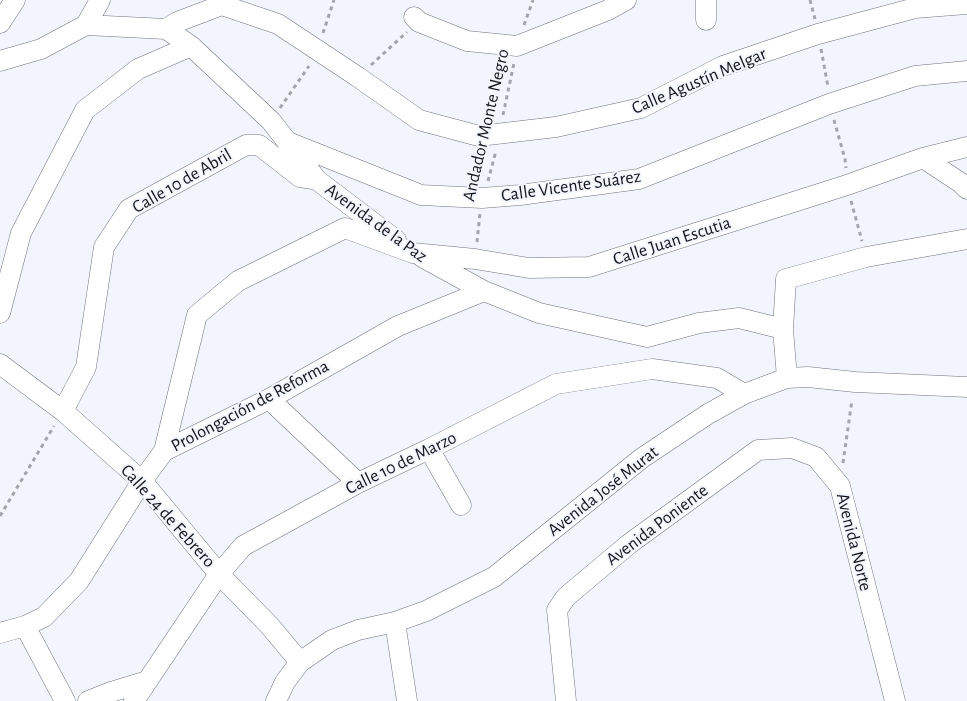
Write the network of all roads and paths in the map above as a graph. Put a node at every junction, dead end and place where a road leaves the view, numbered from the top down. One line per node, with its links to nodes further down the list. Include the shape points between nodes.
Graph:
1 (15, 0): 9 (street)
2 (100, 0): 10 (street)
3 (334, 0): 15 (path)
4 (533, 0): 14 (path, Andador Monte Negro)
5 (626, 0): 14 (street)
6 (810, 0): 12 (path)
7 (967, 4): 12 (street, Calle Agustín Melgar, via 915,8)
8 (416, 19): 14 (street, via 467,41); 18 (path)
9 (0, 24)
10 (86, 25): 11 (street); 16 (street, via 41,48)
11 (166, 28): 13 (street, Avenida de la Paz); 15 (street, Calle Agustín Melgar, via 222,4 278,24)
12 (818, 34): 19 (path); 21 (street, Calle Agustín Melgar, via 723,66 641,108)
13 (191, 46): 20 (street, Avenida de la Paz); 34 (street, via 138,69 85,110 20,233)
14 (517, 46): 21 (path, Andador Monte Negro)
15 (317, 50): 18 (street, Calle Agustín Melgar); 20 (path, via 313,62)
16 (0, 61)
17 (967, 71): 19 (street, Calle Vicente Suárez, via 915,76)
18 (358, 77): 21 (street, Calle Agustín Melgar, via 418,120 479,136)
19 (829, 104): 26 (path, via 845,158); 28 (street, Calle Vicente Suárez, via 639,179)
20 (271, 121): 22 (street, Avenida de la Paz)
21 (499, 135): 28 (path, Andador Monte Negro, via 493,168)
22 (286, 141): 25 (street, Avenida de la Paz); 28 (street, Calle Vicente Suárez, via 421,195)
23 (967, 147): 24 (street, Calle Juan Escutia)
24 (923, 158): 26 (street, Calle Juan Escutia); 27 (street)
25 (317, 180): 30 (street, Avenida de la Paz); 44 (street, Calle 10 de Abril, via 300,176 259,145 246,145 129,209 104,247 86,367)
26 (847, 186): 31 (path); 32 (street, Calle Juan Escutia, via 589,267 529,268)
27 (967, 190)
28 (482, 198): 32 (path, Andador Monte Negro)
29 (967, 239): 31 (street)
30 (413, 252): 32 (street, Calle Juan Escutia); 33 (street, Avenida de la Paz); 46 (street, via 345,228 238,282 197,315)
31 (866, 257): 35 (street, via 786,280)
32 (475, 259)
33 (484, 291): 36 (street, Avenida de la Paz, via 539,313); 43 (street, Prolongación de Reforma, via 398,326)
34 (0, 313)
35 (783, 329): 36 (street, Avenida de la Paz, via 739,318 699,323); 39 (street)
36 (647, 337): 38 (street)
37 (0, 364): 44 (street, Calle 24 de Febrero)
38 (652, 369): 42 (street, Calle 10 de Marzo, via 717,378); 45 (street, Calle 10 de Marzo, via 556,384)
39 (787, 378): 40 (street, Avenida José Murat); 42 (street, Avenida José Murat)
40 (855, 382): 41 (street, Avenida José Murat); 49 (path, Avenida Norte)
41 (967, 386)
42 (744, 394): 53 (street, Avenida José Murat, via 642,458 494,576 426,611)
43 (269, 399): 46 (street, Prolongación de Reforma); 48 (street)
44 (63, 411): 47 (street, Calle 24 de Febrero); 51 (path)
45 (429, 449): 48 (street, Calle 10 de Marzo); 50 (street)
46 (164, 451): 47 (street, Prolongación de Reforma)
47 (142, 481): 52 (street, Calle 24 de Febrero); 54 (street, Prolongación de Reforma, via 79,581 44,617)
48 (358, 483): 52 (street, Calle 10 de Marzo, via 243,546)
49 (840, 486): 63 (street, Avenida Poniente, via 816,456 792,448 758,450 629,544 566,597 557,610); 64 (street, Avenida Norte)
50 (461, 505)
51 (0, 516)
52 (219, 574): 56 (street, Calle 24 de Febrero); 57 (street, Calle 10 de Marzo)
53 (395, 622): 56 (street, Avenida José Murat, via 332,640); 62 (street)
54 (25, 626): 55 (street, Prolongación de Reforma); 58 (street)
55 (0, 633)
56 (300, 662): 61 (street, Avenida José Murat)
57 (147, 681): 59 (street); 60 (street, Calle 10 de Marzo)
58 (65, 701)
59 (88, 701)
60 (134, 701)
61 (276, 701)
62 (407, 701)
63 (566, 701)
64 (895, 701)

